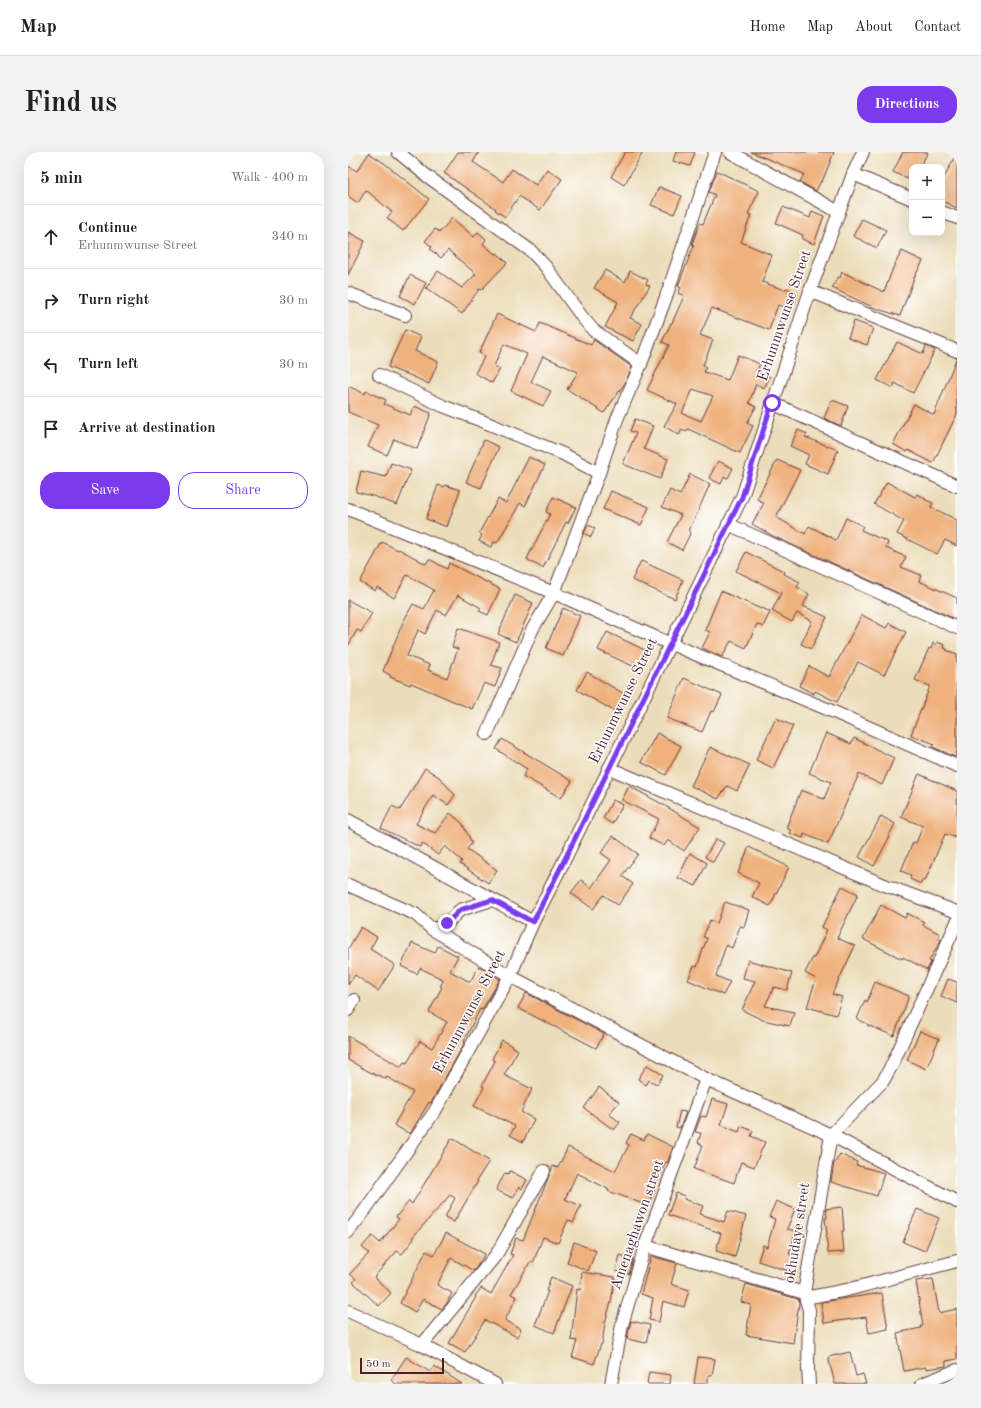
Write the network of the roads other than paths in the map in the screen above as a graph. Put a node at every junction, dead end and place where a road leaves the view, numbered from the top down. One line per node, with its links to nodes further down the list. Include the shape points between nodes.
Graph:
1 (398, 152): 14 (street, via 531,251 593,330)
2 (715, 152): 14 (street)
3 (730, 152): 7 (street)
4 (864, 152): 5 (street, Erhunmwunse Street)
5 (853, 174): 6 (street); 7 (street, Erhunmwunse Street)
6 (909, 198)
7 (839, 212): 10 (street, Erhunmwunse Street)
8 (945, 213): 9 (street)
9 (957, 218)
10 (810, 291): 13 (street); 16 (street, Erhunmwunse Street)
11 (348, 293): 12 (street)
12 (405, 315)
13 (957, 351)
14 (641, 364): 17 (street, via 617,419)
15 (379, 375): 17 (street, via 443,406 563,454)
16 (772, 403): 18 (street); 20 (street, Erhunmwunse Street, via 742,497)
17 (599, 473): 21 (street)
18 (957, 486)
19 (348, 509): 21 (street)
20 (728, 524): 22 (street); 23 (street, Erhunmwunse Street)
21 (554, 593): 23 (street); 24 (street, via 532,630)
22 (957, 628)
23 (671, 644): 25 (street); 26 (street, Erhunmwunse Street)
24 (487, 734)
25 (957, 766)
26 (609, 768): 30 (street, via 882,884); 31 (street, Erhunmwunse Street)
27 (348, 820): 29 (street)
28 (348, 884): 33 (street, via 415,914)
29 (492, 900): 31 (street); 33 (street, via 460,910 447,923)
30 (957, 912)
31 (533, 922): 34 (street, Erhunmwunse Street)
32 (957, 922): 36 (street, via 883,1081)
33 (432, 929): 34 (street)
34 (510, 976): 35 (street); 39 (street, Erhunmwunse Street, via 435,1111)
35 (706, 1079): 36 (street); 40 (street, Amenaghawon street)
36 (830, 1135): 38 (street); 42 (street, okhudaye street)
37 (544, 1171): 44 (street, via 496,1255)
38 (957, 1202)
39 (348, 1232)
40 (645, 1246): 42 (street); 47 (street, Amenaghawon street, via 622,1325)
41 (957, 1261): 42 (street, via 847,1290 810,1297)
42 (804, 1293): 48 (street, okhudaye street, via 809,1310)
43 (348, 1311): 44 (street)
44 (422, 1345): 46 (street)
45 (957, 1370): 49 (street)
46 (495, 1384)
47 (611, 1384)
48 (809, 1384)
49 (922, 1384)

